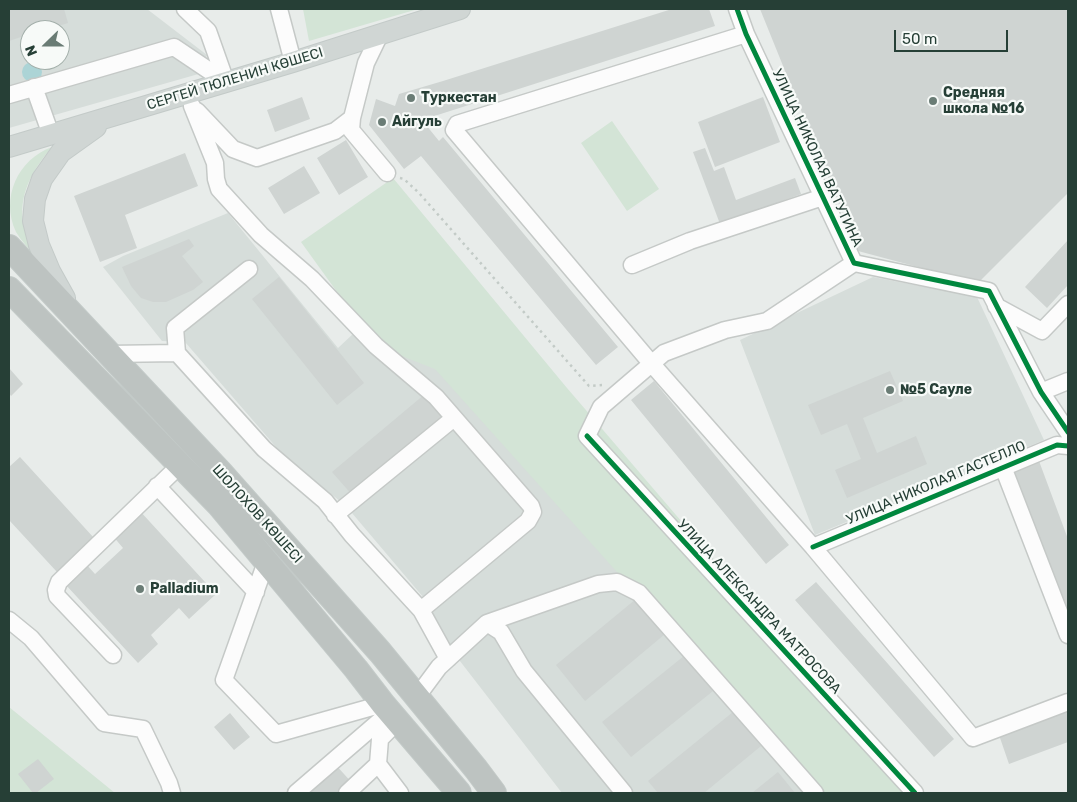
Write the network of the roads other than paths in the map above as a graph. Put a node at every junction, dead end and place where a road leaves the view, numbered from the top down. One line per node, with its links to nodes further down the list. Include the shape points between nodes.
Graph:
1 (185, 9): 5 (street)
2 (278, 9): 8 (street)
3 (460, 9): 6 (main road, СЕРГЕЙ ТЮЛЕНИН КӨШЕСІ)
4 (737, 9): 7 (street, УЛИЦА НИКОЛАЯ ВАТУТИНА)
5 (200, 15): 9 (street)
6 (380, 34): 8 (main road, СЕРГЕЙ ТЮЛЕНИН КӨШЕСІ); 14 (street, via 366,63)
7 (746, 34): 18 (street, УЛИЦА НИКОЛАЯ ВАТУТИНА); 29 (street, via 457,124 454,130)
8 (293, 62): 9 (main road, СЕРГЕЙ ТЮЛЕНИН КӨШЕСІ)
9 (226, 82): 10 (street, via 174,47); 12 (main road, СЕРГЕЙ ТЮЛЕНИН КӨШЕСІ)
10 (34, 87): 11 (street); 15 (street)
11 (9, 95)
12 (190, 100): 13 (main road, СЕРГЕЙ ТЮЛЕНИН КӨШЕСІ); 14 (street, via 233,149 257,158 335,131); 32 (street, via 215,163 219,188 261,235 312,279 376,346 436,397)
13 (112, 116): 15 (main road, СЕРГЕЙ ТЮЛЕНИН КӨШЕСІ); 26 (main road, via 61,152 42,178 35,199 33,221 39,245 62,294)
14 (352, 118): 17 (street, via 351,130)
15 (51, 135): 16 (main road, СЕРГЕЙ ТЮЛЕНИН КӨШЕСІ)
16 (9, 147)
17 (387, 173)
18 (823, 196): 20 (street, УЛИЦА НИКОЛАЯ ВАТУТИНА); 21 (street, via 690,241)
19 (9, 246): 26 (highway, ШОЛОХОВ КӨШЕСІ)
20 (854, 262): 25 (street, УЛИЦА НИКОЛАЯ ВАТУТИНА, via 989,291); 29 (street, via 767,321 726,330 664,352)
21 (632, 265)
22 (249, 269): 27 (street, via 175,328)
23 (9, 289): 35 (highway, ШОЛОХОВ КӨШЕСІ)
24 (1068, 304): 25 (street, via 1042,331)
25 (996, 306): 31 (street, УЛИЦА НИКОЛАЯ ВАТУТИНА)
26 (84, 326): 28 (highway, ШОЛОХОВ КӨШЕСІ)
27 (177, 352): 28 (street); 38 (street, via 264,450)
28 (110, 354): 48 (highway, ШОЛОХОВ КӨШЕСІ, via 228,480 380,652)
29 (651, 363): 39 (street); 60 (street, УЛИЦА АЛЕКСАНДРА МАТРОСОВА, via 601,407 587,436)
30 (1068, 381): 31 (street)
31 (1041, 392): 33 (street, УЛИЦА НИКОЛАЯ ВАТУТИНА)
32 (454, 418): 38 (street); 42 (street, via 527,500 533,512 528,522)
33 (1068, 432)
34 (1068, 446): 36 (street, УЛИЦА НИКОЛАЯ ГАСТЕЛЛО, via 1056,445)
35 (180, 464): 37 (street); 40 (highway, ШОЛОХОВ КӨШЕСІ)
36 (1003, 467): 39 (street, УЛИЦА НИКОЛАЯ ГАСТЕЛЛО); 45 (street)
37 (157, 486): 41 (street); 46 (street, via 58,582 56,596)
38 (336, 514): 42 (street)
39 (813, 548): 49 (street, via 973,738)
40 (266, 562): 41 (street); 50 (highway, ШОЛОХОВ КӨШЕСІ)
41 (256, 592): 50 (street, via 224,680 276,734)
42 (420, 610): 47 (street)
43 (9, 620): 52 (street, via 31,638 104,723 143,729)
44 (487, 623): 47 (street); 58 (street, via 501,632 524,671); 59 (street, via 598,584 617,582 639,593)
45 (1068, 635)
46 (113, 655)
47 (448, 658): 48 (street)
48 (416, 698): 57 (highway, ШОЛОХОВ КӨШЕСІ)
49 (1068, 702)
50 (390, 712): 51 (street, via 380,739); 53 (street); 56 (highway, ШОЛОХОВ КӨШЕСІ)
51 (378, 764): 54 (street); 55 (street)
52 (172, 793)
53 (296, 793)
54 (347, 793)
55 (400, 793)
56 (459, 793)
57 (494, 793)
58 (624, 793)
59 (815, 793)
60 (915, 793)

